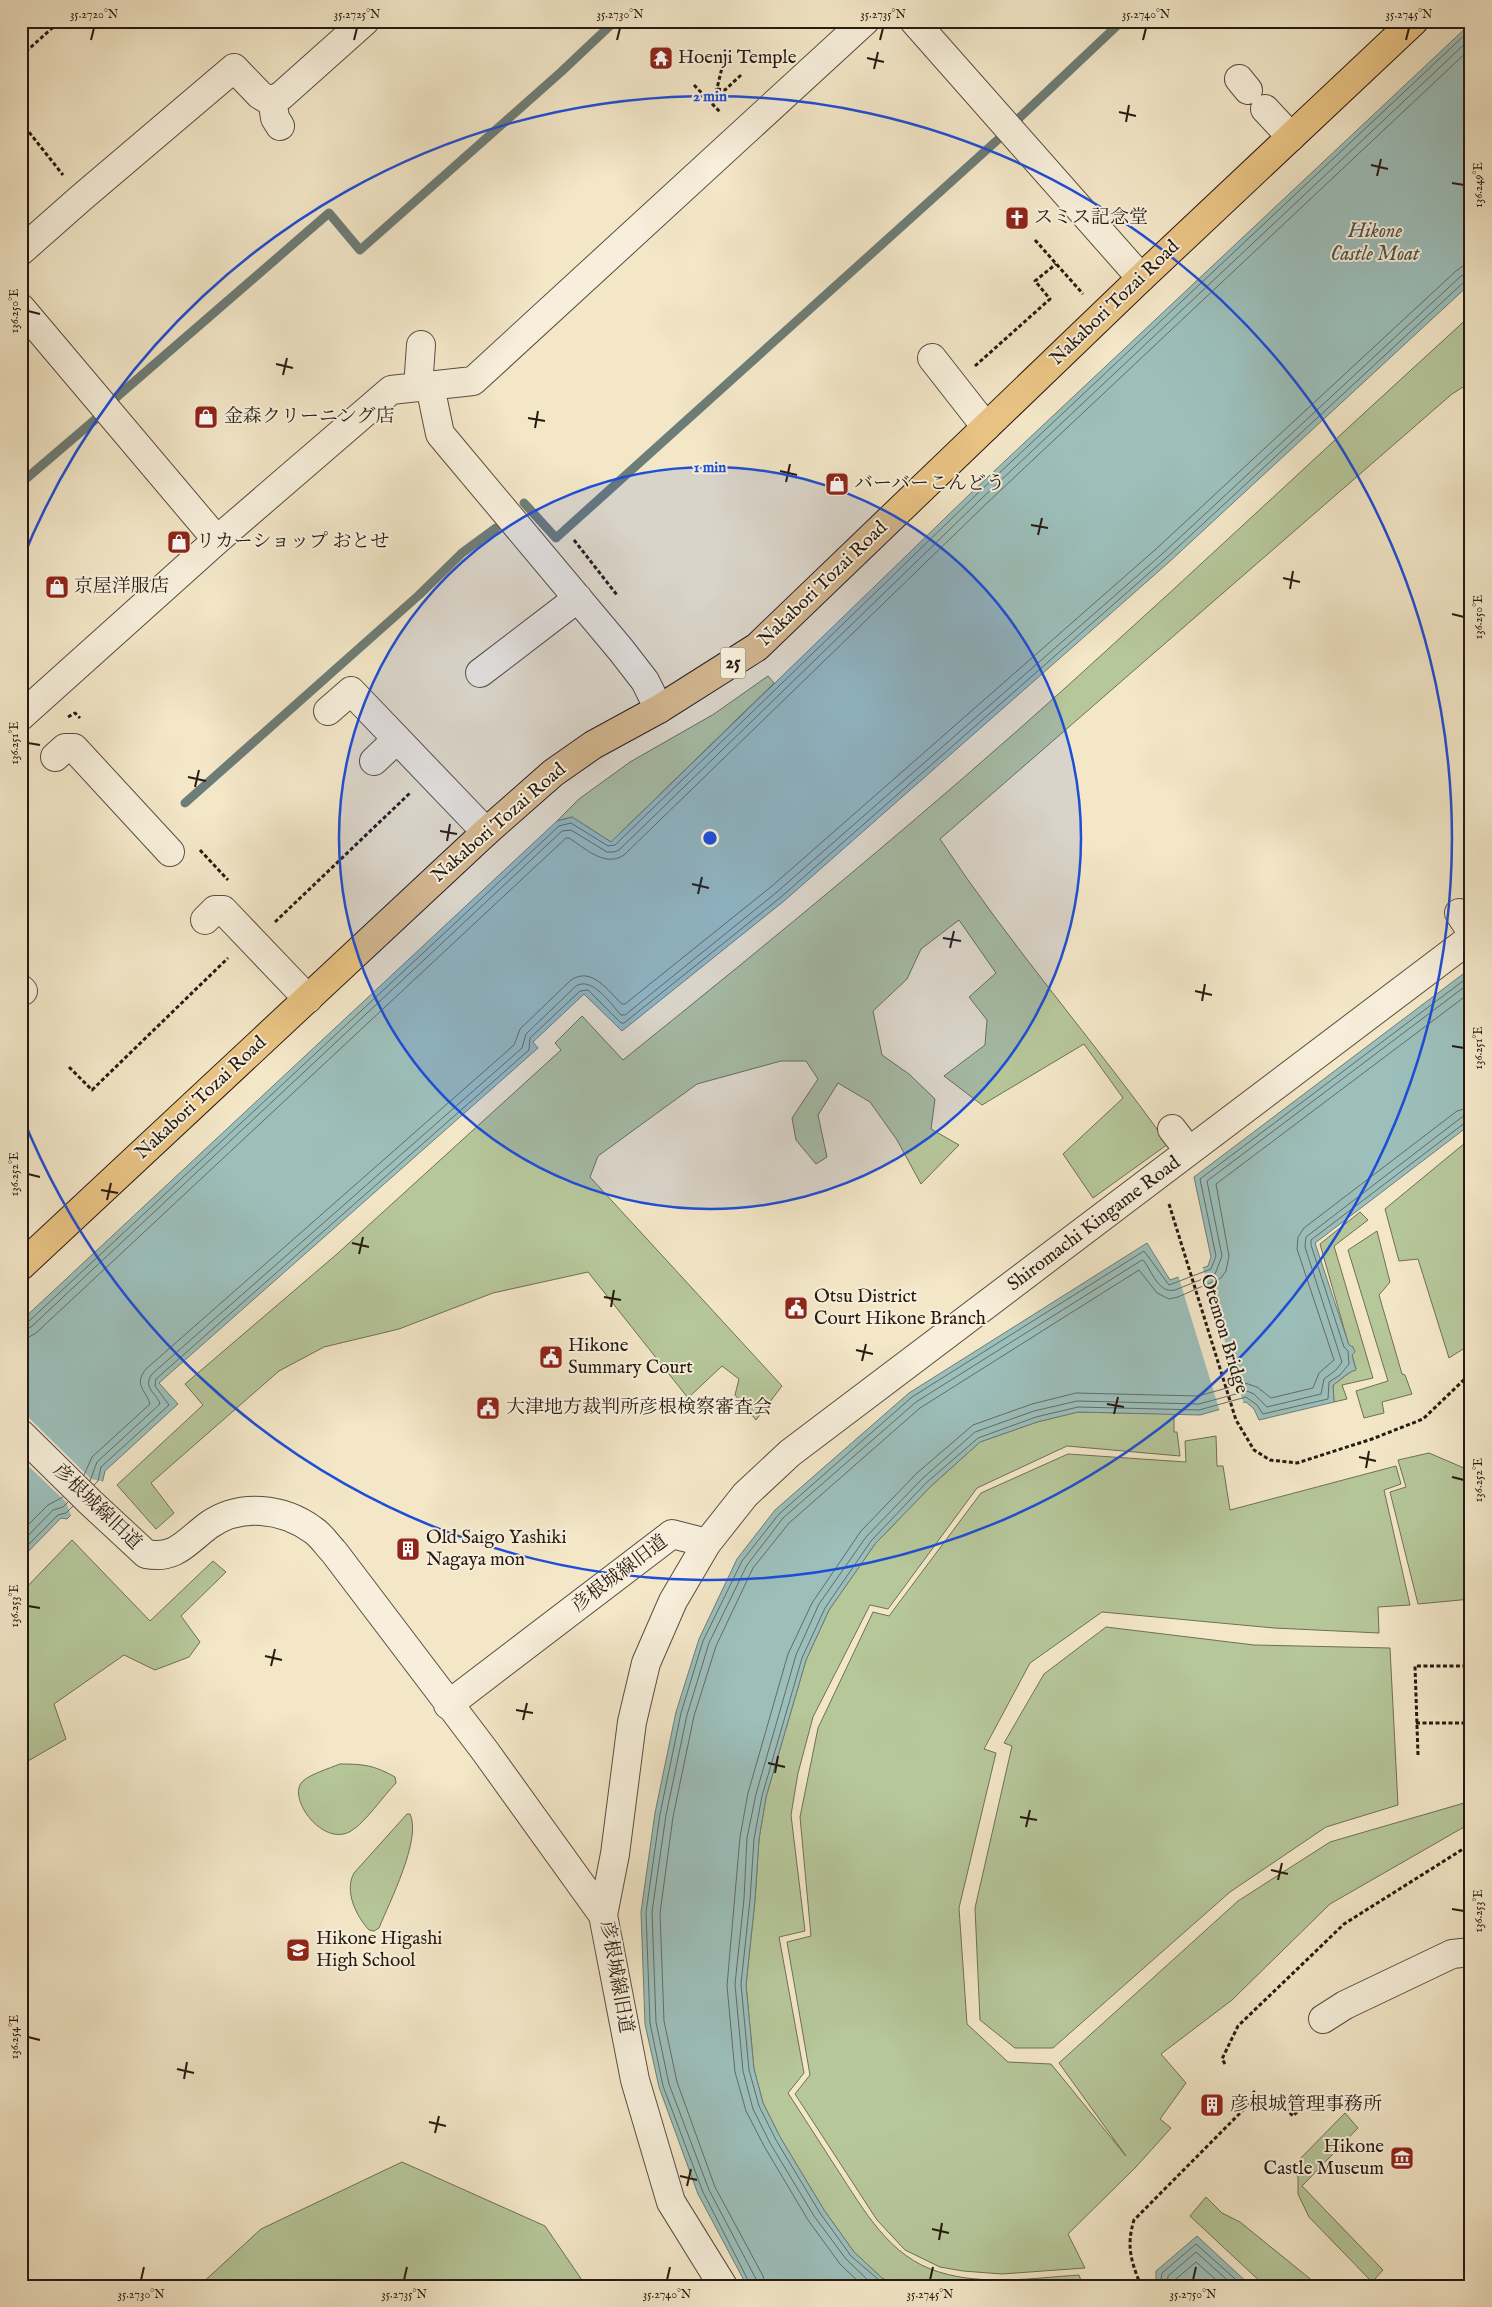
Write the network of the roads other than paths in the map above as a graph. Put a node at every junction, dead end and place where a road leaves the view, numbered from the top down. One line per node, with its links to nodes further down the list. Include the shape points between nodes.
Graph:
1 (365, 21): 6 (street, via 281,96)
2 (865, 21): 14 (street, via 686,176 473,381)
3 (914, 21): 10 (street)
4 (1414, 21): 8 (main road, Nakabori Tozai Road / 25)
5 (1251, 92): 8 (street)
6 (272, 99): 7 (street, via 275,118); 9 (street, via 260,95 234,68)
7 (280, 126)
8 (1291, 137): 10 (main road, Nakabori Tozai Road / 25)
9 (21, 252)
10 (1141, 278): 15 (main road, Nakabori Tozai Road / 25)
11 (21, 308): 16 (street)
12 (421, 344): 14 (street)
13 (932, 358): 15 (street)
14 (424, 387): 16 (street, via 391,390 266,489); 17 (street, via 440,434)
15 (986, 427): 19 (main road, Nakabori Tozai Road / 25, via 757,647)
16 (217, 540): 21 (street, via 144,596)
17 (578, 598): 18 (street); 19 (street, via 645,681)
18 (480, 673)
19 (659, 709): 25 (main road, Nakabori Tozai Road / 25, via 553,772)
20 (328, 711): 22 (street, via 351,691)
21 (21, 716)
22 (397, 739): 24 (street); 25 (street)
23 (55, 757): 26 (street, via 65,748 74,748)
24 (374, 761)
25 (486, 832): 29 (main road, Nakabori Tozai Road / 25)
26 (170, 852)
27 (205, 920): 29 (street, via 215,910 223,910)
28 (1471, 938): 31 (street, Shiromachi Kingame Road)
29 (308, 999): 32 (main road, Nakabori Tozai Road / 25)
30 (1172, 1129): 31 (street)
31 (1189, 1151): 34 (street, Shiromachi Kingame Road, via 790,1453 746,1495)
32 (21, 1266)
33 (21, 1434): 35 (street, 彦根城線旧道, via 139,1550 155,1556 169,1555 231,1514 252,1510 293,1518 314,1530 334,1552)
34 (707, 1543): 35 (street, 彦根城線旧道, via 672,1534); 36 (street, 彦根城線旧道, via 673,1601 646,1663 632,1722)
35 (448, 1705): 36 (street)
36 (603, 1915): 39 (street, 彦根城線旧道, via 635,2080 671,2202)
37 (1471, 1952): 38 (street, via 1452,1954 1345,2005)
38 (1323, 2019)
39 (723, 2286)

